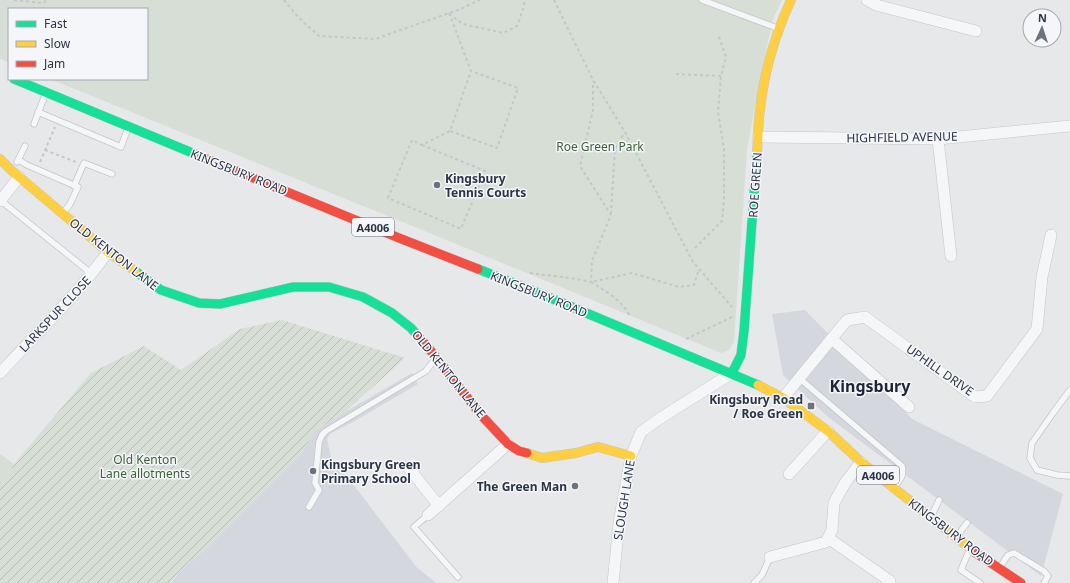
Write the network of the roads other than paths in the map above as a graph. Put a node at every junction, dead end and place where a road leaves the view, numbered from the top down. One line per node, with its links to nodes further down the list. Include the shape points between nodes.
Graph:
1 (702, 0): 4 (lane)
2 (791, 0): 4 (main road, ROE GREEN)
3 (867, 0): 5 (street, via 876,6)
4 (779, 29): 12 (main road, ROE GREEN, via 763,87)
5 (976, 31)
6 (17, 80): 7 (main road, KINGSBURY ROAD / A4006)
7 (47, 92): 8 (lane); 10 (main road, KINGSBURY ROAD / A4006)
8 (38, 112): 9 (lane); 10 (lane, via 121,146)
9 (34, 124)
10 (129, 126): 29 (main road, KINGSBURY ROAD / A4006)
11 (1070, 126): 13 (street, HIGHFIELD AVENUE)
12 (758, 137): 13 (street, HIGHFIELD AVENUE); 29 (main road, ROE GREEN, via 744,331 741,355)
13 (938, 139): 24 (street)
14 (25, 146): 16 (lane)
15 (0, 160): 17 (main road, OLD KENTON LANE)
16 (19, 160): 17 (lane); 19 (lane)
17 (15, 174): 20 (street); 21 (main road, OLD KENTON LANE)
18 (112, 174): 19 (lane, via 84,162)
19 (74, 186): 21 (lane, via 78,187)
20 (0, 201): 25 (lane)
21 (62, 214): 23 (main road, OLD KENTON LANE)
22 (1051, 235): 26 (street, UPHILL DRIVE, via 1042,277 1038,329 987,396 975,397 865,317 847,320)
23 (108, 252): 25 (street, LARKSPUR CLOSE); 27 (main road, OLD KENTON LANE, via 161,290 199,303 220,304 292,286 329,287 363,297 392,313 411,328)
24 (951, 256)
25 (92, 274): 28 (street, LARKSPUR CLOSE)
26 (832, 339): 30 (street, UPHILL DRIVE); 33 (street)
27 (436, 357): 35 (main road, OLD KENTON LANE, via 480,414); 43 (lane, via 426,371 322,435 315,483 319,490)
28 (0, 373)
29 (732, 373): 32 (main road, KINGSBURY ROAD / A4006); 36 (street, SLOUGH LANE, via 641,432)
30 (800, 378): 32 (street, UPHILL DRIVE); 41 (lane, via 902,466 903,476)
31 (1070, 390): 40 (lane, via 1032,444 1030,458 1037,470)
32 (783, 398): 34 (main road, KINGSBURY ROAD / A4006)
33 (908, 407)
34 (828, 432): 37 (main road, KINGSBURY ROAD / A4006); 39 (street)
35 (508, 444): 36 (main road, OLD KENTON LANE, via 519,452 542,458 598,447); 44 (street)
36 (631, 456): 55 (street, SLOUGH LANE, via 618,523)
37 (861, 462): 41 (main road, KINGSBURY ROAD / A4006); 49 (street, via 834,503 832,530)
38 (408, 467): 44 (street)
39 (789, 474)
40 (1070, 476)
41 (894, 488): 46 (main road, KINGSBURY ROAD / A4006)
42 (939, 500): 46 (lane)
43 (309, 506)
44 (439, 506): 45 (street)
45 (428, 515): 53 (lane, via 414,527)
46 (930, 517): 48 (main road, KINGSBURY ROAD / A4006)
47 (967, 523): 48 (lane)
48 (956, 537): 50 (main road, KINGSBURY ROAD / A4006)
49 (828, 538): 51 (street, via 826,542); 54 (street)
50 (970, 548): 52 (main road, KINGSBURY ROAD / A4006); 57 (lane, via 961,570)
51 (770, 557): 56 (lane, via 762,575)
52 (999, 568): 58 (main road, KINGSBURY ROAD / A4006); 59 (lane, via 1008,556 1014,553 1044,571 1048,576)
53 (458, 577)
54 (890, 581)
55 (612, 583)
56 (754, 583)
57 (980, 583)
58 (1021, 583)
59 (1044, 583)

